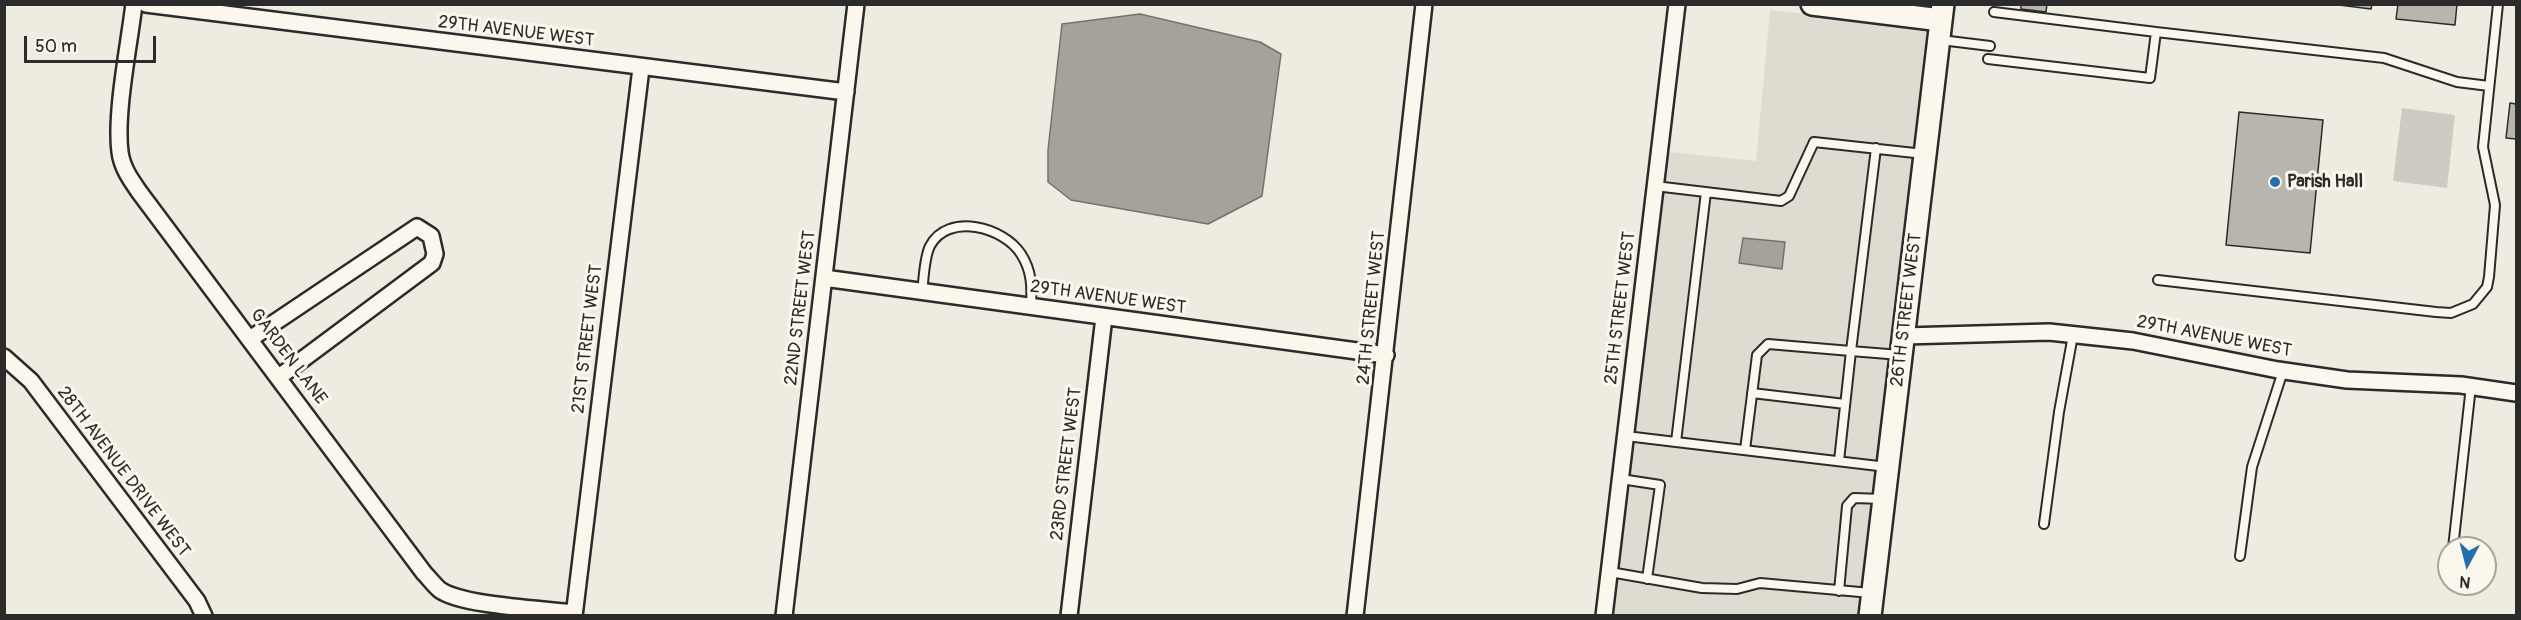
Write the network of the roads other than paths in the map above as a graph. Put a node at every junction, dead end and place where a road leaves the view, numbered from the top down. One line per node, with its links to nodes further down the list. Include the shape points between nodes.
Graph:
1 (134, 4): 26 (street, GARDEN LANE, via 120,123 120,152 126,173)
2 (146, 4): 13 (street, 29TH AVENUE WEST)
3 (856, 4): 15 (street, 22ND STREET WEST)
4 (1424, 4): 29 (street, 24TH STREET WEST)
5 (1677, 4): 18 (street, 25TH STREET WEST)
6 (1812, 4): 9 (street)
7 (2498, 4): 14 (lane)
8 (1994, 12): 10 (lane)
9 (1941, 21): 11 (lane); 17 (street, 26TH STREET WEST)
10 (2156, 32): 12 (lane, via 2150,78); 14 (lane, via 2384,58 2457,82)
11 (1990, 46)
12 (1988, 59)
13 (641, 68): 15 (street, 29TH AVENUE WEST); 51 (street, 21ST STREET WEST)
14 (2489, 86): 21 (lane, via 2483,147 2495,215 2487,287 2473,304 2451,313 2436,312)
15 (846, 92): 20 (street, 22ND STREET WEST)
16 (1876, 148): 17 (lane); 19 (lane, via 1814,142 1789,196 1781,201); 28 (lane)
17 (1926, 154): 27 (street, 26TH STREET WEST)
18 (1655, 186): 19 (lane); 37 (street, 25TH STREET WEST)
19 (1706, 192): 38 (lane)
20 (824, 278): 22 (street, 29TH AVENUE WEST); 53 (street, 22ND STREET WEST)
21 (2158, 280)
22 (922, 292): 23 (street, 29TH AVENUE WEST); 23 (lane, via 930,247 943,232 962,226 982,228 1002,236 1020,253 1032,278)
23 (1031, 307): 24 (street, 29TH AVENUE WEST)
24 (1104, 317): 29 (street, 29TH AVENUE WEST); 54 (street, 23RD STREET WEST)
25 (2073, 335): 27 (street, 29TH AVENUE WEST, via 2024,332); 31 (street, 29TH AVENUE WEST, via 2145,343); 44 (lane)
26 (250, 339): 32 (street, GARDEN LANE); 32 (street, via 417,227 430,236 435,254 432,263)
27 (1903, 345): 28 (lane); 41 (street, 26TH STREET WEST)
28 (1851, 351): 34 (lane, via 1768,344 1757,356); 36 (lane)
29 (1386, 355): 55 (street, 24TH STREET WEST)
30 (4, 357): 52 (street, 28TH AVENUE DRIVE WEST, via 31,381)
31 (2283, 371): 33 (street, 29TH AVENUE WEST, via 2347,380); 46 (lane, via 2252,466)
32 (279, 378): 51 (street, GARDEN LANE, via 424,573 441,590 484,602)
33 (2471, 386): 35 (street, 29TH AVENUE WEST); 45 (lane)
34 (1752, 393): 36 (lane); 39 (lane)
35 (2517, 393)
36 (1845, 404): 40 (lane)
37 (1626, 436): 38 (lane); 42 (street, 25TH STREET WEST)
38 (1676, 442): 39 (lane)
39 (1745, 450): 40 (lane)
40 (1839, 461): 41 (lane)
41 (1888, 467): 43 (street, 26TH STREET WEST)
42 (1621, 479): 47 (street, 25TH STREET WEST); 48 (lane, via 1660,485)
43 (1884, 500): 49 (lane, via 1854,498 1847,506); 50 (street, 26TH STREET WEST)
44 (2044, 524)
45 (2454, 536)
46 (2240, 556)
47 (1610, 572): 48 (lane); 56 (street, 25TH STREET WEST)
48 (1647, 579): 49 (lane, via 1702,588 1737,589 1760,583)
49 (1839, 591): 50 (lane)
50 (1873, 594): 57 (street, 26TH STREET WEST)
51 (574, 614)
52 (204, 615)
53 (784, 615)
54 (1069, 615)
55 (1355, 615)
56 (1604, 615)
57 (1870, 615)

